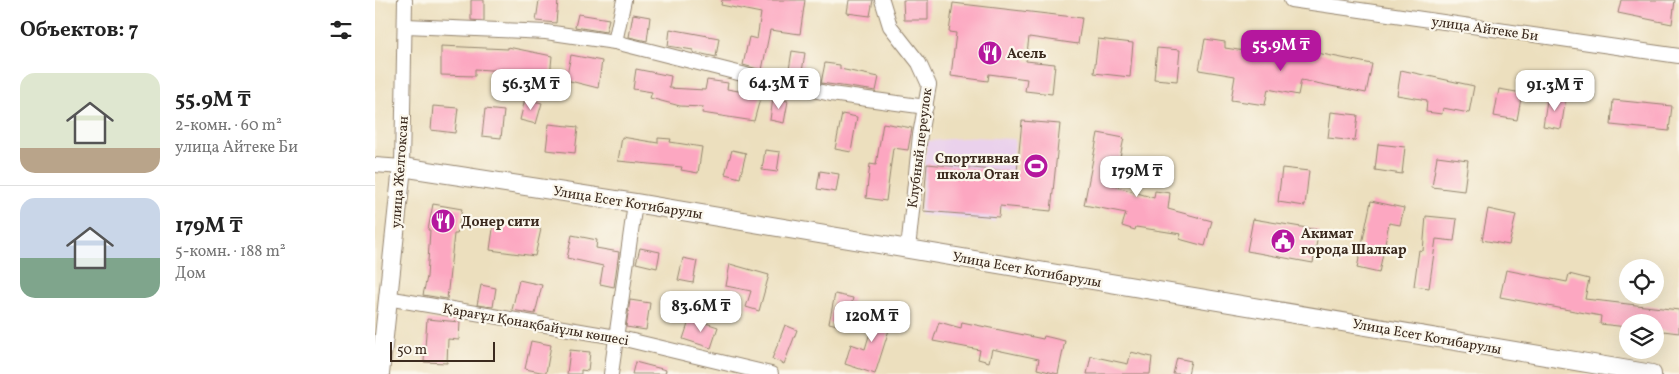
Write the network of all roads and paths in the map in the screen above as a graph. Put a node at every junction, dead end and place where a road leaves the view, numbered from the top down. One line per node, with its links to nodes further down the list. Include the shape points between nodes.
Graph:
1 (405, 0): 6 (street, улица Желтоксан)
2 (624, 0): 7 (street)
3 (882, 0): 9 (street, Клубный переулок, via 890,26 919,63 929,85)
4 (1291, 0): 5 (street, улица Айтеке Би)
5 (1387, 7): 8 (street, улица Айтеке Би)
6 (406, 26): 7 (street, via 546,32); 11 (street, улица Желтоксан)
7 (615, 42): 9 (street, via 831,94)
8 (1679, 56)
9 (926, 107): 13 (street, Клубный переулок)
10 (375, 165): 11 (street)
11 (402, 166): 12 (main road, Улица Есет Котибарулы); 14 (main road, улица Желтоксан)
12 (635, 203): 13 (main road, Улица Есет Котибарулы); 15 (street)
13 (908, 249): 19 (main road, Улица Есет Котибарулы)
14 (387, 298): 15 (street, Қарағұл Қонақбайұлы көшесі); 16 (main road, улица Желтоксан)
15 (615, 337): 17 (street); 18 (street, Қарағұл Қонақбайұлы көшесі)
16 (380, 374)
17 (611, 374)
18 (771, 374)
19 (1652, 374)

